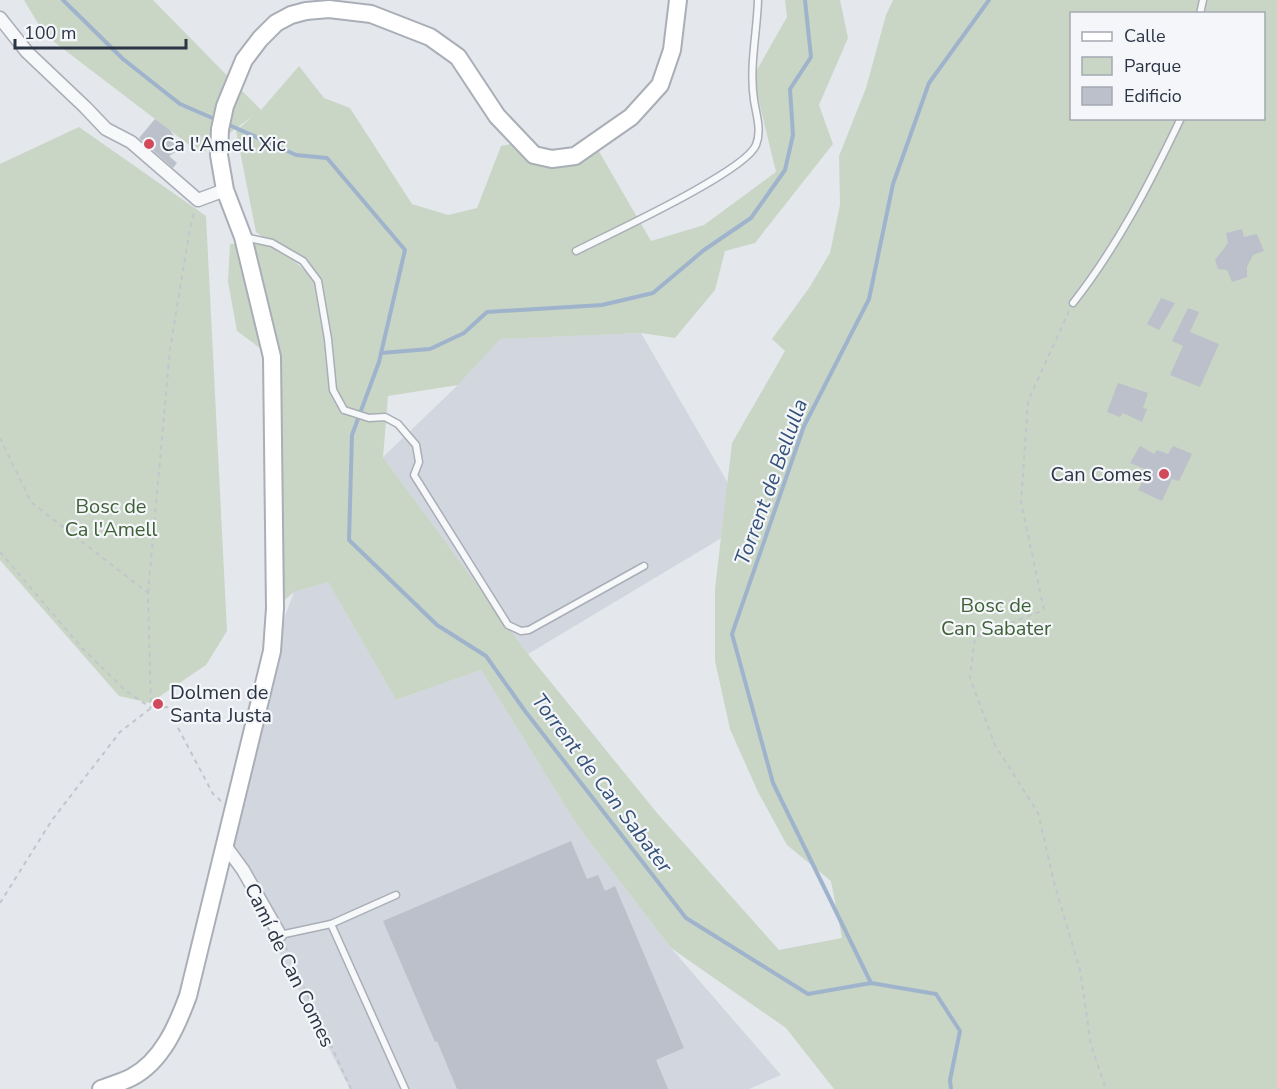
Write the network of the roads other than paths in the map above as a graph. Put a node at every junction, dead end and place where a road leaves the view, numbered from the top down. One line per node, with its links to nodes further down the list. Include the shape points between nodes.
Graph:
1 (678, 0): 3 (main road, via 672,50 660,85 631,117 575,156 552,159 534,155 497,116 458,57 430,38 371,14)
2 (758, 0): 8 (lane, via 753,56 754,100 759,119 756,145 741,164)
3 (325, 4): 6 (main road, via 276,23 243,60 220,129 219,155)
4 (0, 18): 6 (street, via 27,52 106,129 131,142 198,200)
5 (1180, 120): 9 (lane, via 1124,230)
6 (225, 190): 7 (main road)
7 (243, 237): 10 (lane, via 272,243 303,261 318,281 333,390 344,410 369,418 385,417 399,424 416,445 419,462 414,475 508,625 529,630); 11 (main road, via 272,357 275,608 272,651)
8 (576, 251)
9 (1073, 303)
10 (644, 566)
11 (224, 844): 14 (street, Camí de Can Comes); 15 (main road, via 188,996 177,1025 158,1055 133,1077)
12 (396, 895): 13 (lane)
13 (331, 924): 14 (lane); 16 (lane)
14 (280, 935)
15 (101, 1089)
16 (405, 1089)

